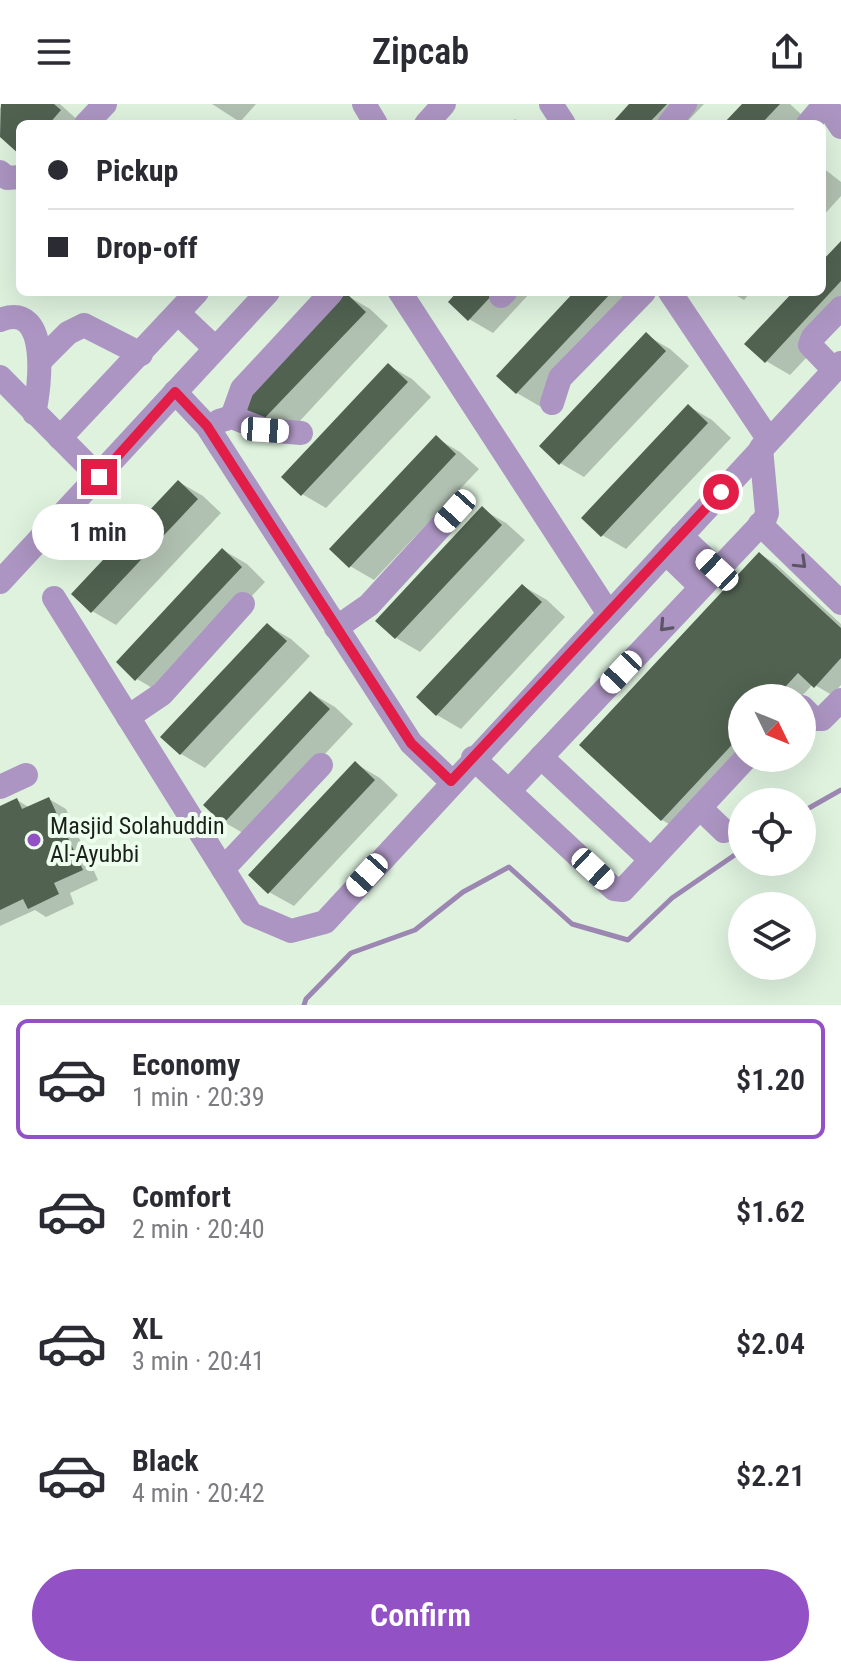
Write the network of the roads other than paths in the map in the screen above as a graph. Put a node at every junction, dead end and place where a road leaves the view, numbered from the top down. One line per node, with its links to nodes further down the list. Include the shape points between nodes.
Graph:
1 (105, 104): 5 (street)
2 (444, 104): 6 (street)
3 (685, 104): 7 (street)
4 (826, 104): 8 (street); 9 (street)
5 (90, 120)
6 (430, 120)
7 (672, 120)
8 (812, 120)
9 (841, 127)
10 (193, 296): 17 (street)
11 (264, 296): 19 (street)
12 (328, 296): 27 (street, via 242,389)
13 (403, 296): 41 (street)
14 (640, 296): 25 (street, via 560,378)
15 (672, 296): 31 (street)
16 (841, 308): 22 (street, via 810,345)
17 (178, 313): 19 (street); 20 (street)
18 (0, 320): 21 (street, via 23,321 35,334)
19 (215, 348): 24 (street)
20 (141, 354): 21 (street, via 84,325); 30 (street)
21 (42, 359): 26 (street)
22 (838, 366): 31 (street)
23 (0, 377): 26 (street)
24 (175, 392): 28 (street); 32 (street)
25 (552, 403)
26 (34, 413): 30 (street)
27 (232, 417): 28 (street); 29 (street, via 265,430)
28 (207, 426): 42 (street)
29 (301, 433)
30 (60, 438): 32 (street)
31 (765, 444): 34 (street, via 767,513); 35 (street)
32 (99, 477): 37 (street)
33 (455, 511): 42 (street, via 369,605)
34 (760, 524): 36 (street); 39 (street, one-way to 39)
35 (673, 544): 36 (street); 41 (street)
36 (709, 579): 46 (street, one-way to 46)
37 (0, 582)
38 (54, 598): 44 (street)
39 (841, 603)
40 (243, 604): 44 (street, via 162,694)
41 (609, 614): 47 (street)
42 (336, 628): 51 (street, via 411,743)
43 (838, 703): 45 (street)
44 (128, 717): 57 (street)
45 (816, 719)
46 (541, 757): 53 (street); 56 (street)
47 (473, 758): 51 (street); 53 (street)
48 (321, 765): 57 (street)
49 (733, 772): 54 (street)
50 (26, 775): 52 (street)
51 (451, 781): 57 (street, via 325,922 291,931 251,914)
52 (0, 787)
53 (509, 791): 56 (street, via 614,889 623,890)
54 (700, 808): 55 (street); 56 (street)
55 (724, 831)
56 (651, 860)
57 (223, 869)

